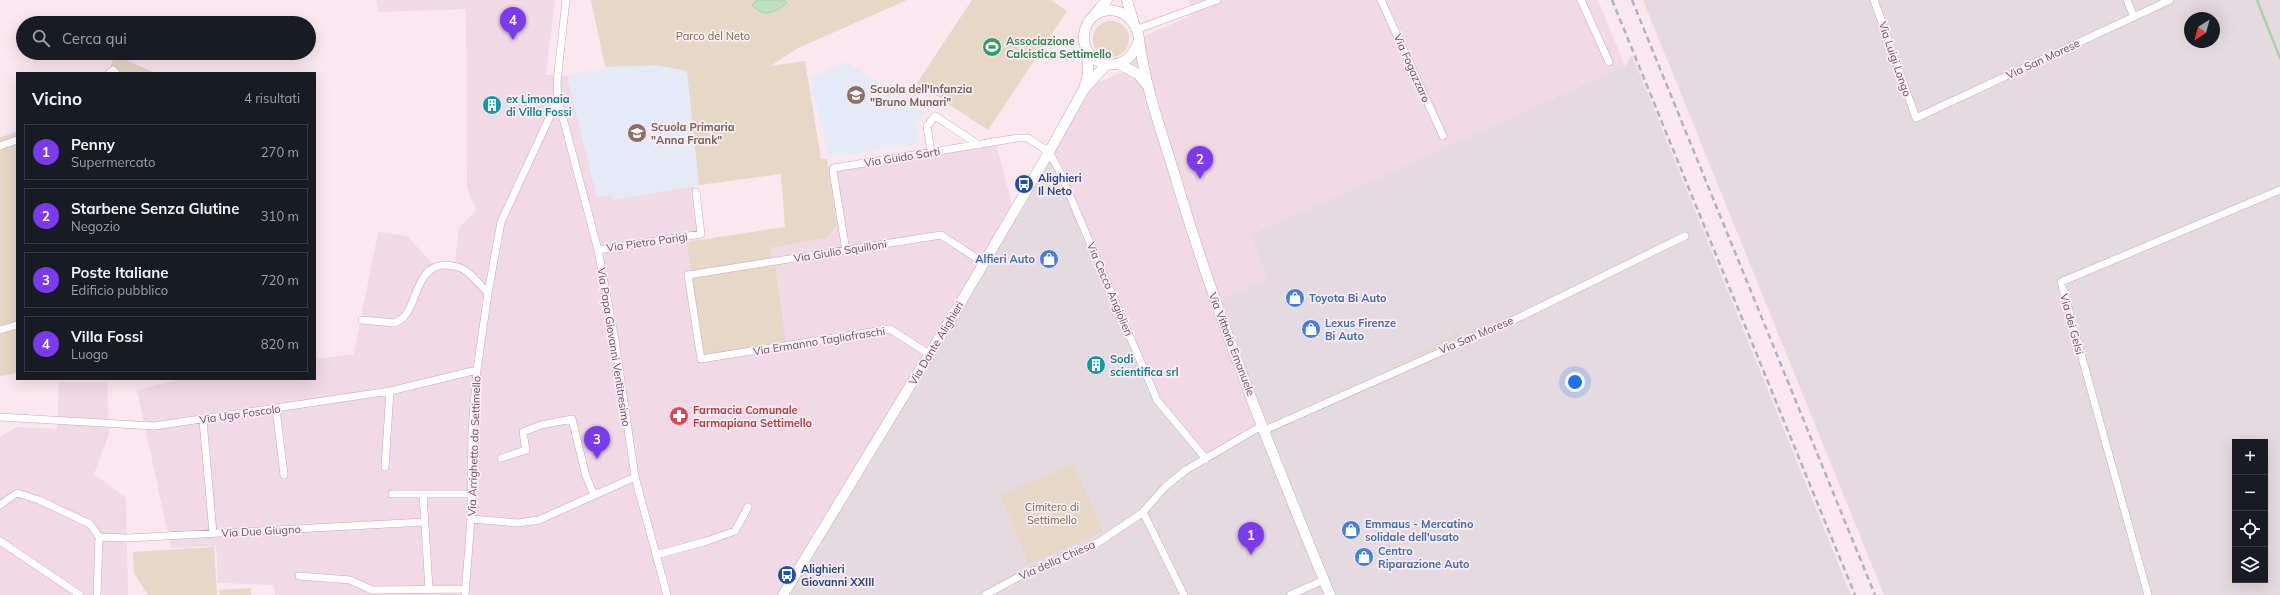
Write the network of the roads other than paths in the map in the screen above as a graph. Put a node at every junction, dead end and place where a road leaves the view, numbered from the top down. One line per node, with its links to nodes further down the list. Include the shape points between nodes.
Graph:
1 (566, 0): 20 (street, Via Arrighetto da Settimello, via 557,82)
2 (1107, 0): 11 (main road)
3 (1127, 0): 12 (main road, Via Vittorio Emanuele)
4 (1217, 0): 12 (street)
5 (1381, 0): 22 (street, Via Fogazzaro)
6 (1581, 0): 15 (street)
7 (1874, 0): 21 (street, Via Luigi Longo)
8 (2127, 0): 10 (street)
9 (2170, 0): 10 (street, Via San Morese)
10 (2134, 17): 21 (street, Via San Morese)
11 (1090, 20): 12 (main road, via 1096,14 1112,10 1124,13); 14 (main road, via 1084,32)
12 (1135, 25): 13 (main road, Via Vittorio Emanuele)
13 (1139, 40): 16 (main road, via 1132,56); 18 (main road, Via Vittorio Emanuele)
14 (1088, 51): 17 (main road, via 1092,58); 19 (main road, Via Dante Alighieri, via 1088,74)
15 (1609, 62)
16 (1119, 64): 17 (main road); 18 (main road, Via Vittorio Emanuele, via 1138,74)
17 (1106, 65): 19 (main road, Via Dante Alighieri)
18 (1148, 87): 45 (main road, Via Vittorio Emanuele, via 1215,303)
19 (1084, 89): 27 (main road, Via Dante Alighieri)
20 (558, 99): 31 (street, Via Papa Giovanni Ventitresimo); 34 (street, Via Arrighetto da Settimello, via 502,219)
21 (1916, 118)
22 (1443, 136)
23 (16, 140): 25 (street)
24 (979, 145): 26 (street, Via Guido Sarti); 26 (street, via 935,116 927,126); 27 (street, Via Guido Sarti, via 1024,137)
25 (0, 146)
26 (931, 152): 32 (street, Via Guido Sarti, via 834,168)
27 (1049, 152): 33 (main road, Via Dante Alighieri); 47 (street, Via Cecco Angiolieri, via 1157,400)
28 (2280, 190): 76 (street, Via dei Gelsi, via 2061,282)
29 (696, 192): 31 (street, Via Pietro Parigi, via 701,234)
30 (1685, 236): 45 (street, Via San Morese, via 1522,316)
31 (598, 250): 50 (street, Via Papa Giovanni Ventitresimo, via 615,340)
32 (846, 251): 33 (street, Via Giulio Squilloni, via 941,235); 39 (street, Via Giulio Squilloni, via 688,275)
33 (984, 263): 38 (main road, Via Dante Alighieri)
34 (488, 293): 35 (street, via 465,270 457,266 438,265 417,288 410,309 400,321 394,323); 40 (street, Via Arrighetto da Settimello)
35 (362, 320)
36 (16, 325): 37 (street)
37 (0, 330)
38 (929, 354): 39 (street, Via Ermanno Tagliafraschi, via 890,329); 71 (main road, Via Dante Alighieri)
39 (701, 359)
40 (477, 370): 41 (street, Via Ugo Foscolo); 53 (street, Via Arrighetto da Settimello, via 472,430)
41 (390, 391): 42 (street, Via Ugo Foscolo); 48 (street)
42 (276, 409): 44 (street, Via Ugo Foscolo); 49 (street)
43 (0, 418): 44 (street, Via Ugo Foscolo, via 154,426)
44 (204, 420): 60 (street)
45 (1264, 427): 47 (street, Via della Chiesa); 65 (main road, Via Vittorio Emanuele)
46 (501, 458): 54 (street, via 526,450 523,432 541,425 572,419 586,476)
47 (1206, 459): 57 (street, Via della Chiesa, via 1166,486)
48 (385, 467)
49 (284, 475)
50 (635, 477): 54 (street); 63 (street, Via Papa Giovanni Ventitresimo)
51 (392, 494): 52 (street)
52 (423, 494): 53 (street); 59 (street)
53 (472, 494): 58 (street, Via Arrighetto da Settimello)
54 (594, 495): 58 (street, via 539,520 518,523)
55 (0, 505): 61 (street, via 17,493 90,524)
56 (748, 506): 63 (street, via 735,531)
57 (1144, 512): 72 (street, Via della Chiesa, via 1099,542 1054,564 1022,575); 73 (street)
58 (471, 519): 67 (street, Via Arrighetto da Settimello)
59 (424, 522): 60 (street, Via Due Giugno); 66 (street)
60 (214, 533): 61 (street, Via Due Giugno, via 129,538)
61 (99, 537): 69 (street)
62 (0, 541): 68 (street)
63 (656, 555): 70 (street, Via Papa Giovanni Ventitresimo)
64 (298, 576): 66 (street, via 350,580 372,590)
65 (1324, 580): 74 (street); 75 (main road, Via Vittorio Emanuele)
66 (429, 589): 67 (street)
67 (465, 592)
68 (80, 595)
69 (97, 595)
70 (667, 595)
71 (783, 595)
72 (985, 595)
73 (1184, 595)
74 (1290, 595)
75 (1330, 595)
76 (2148, 595)

